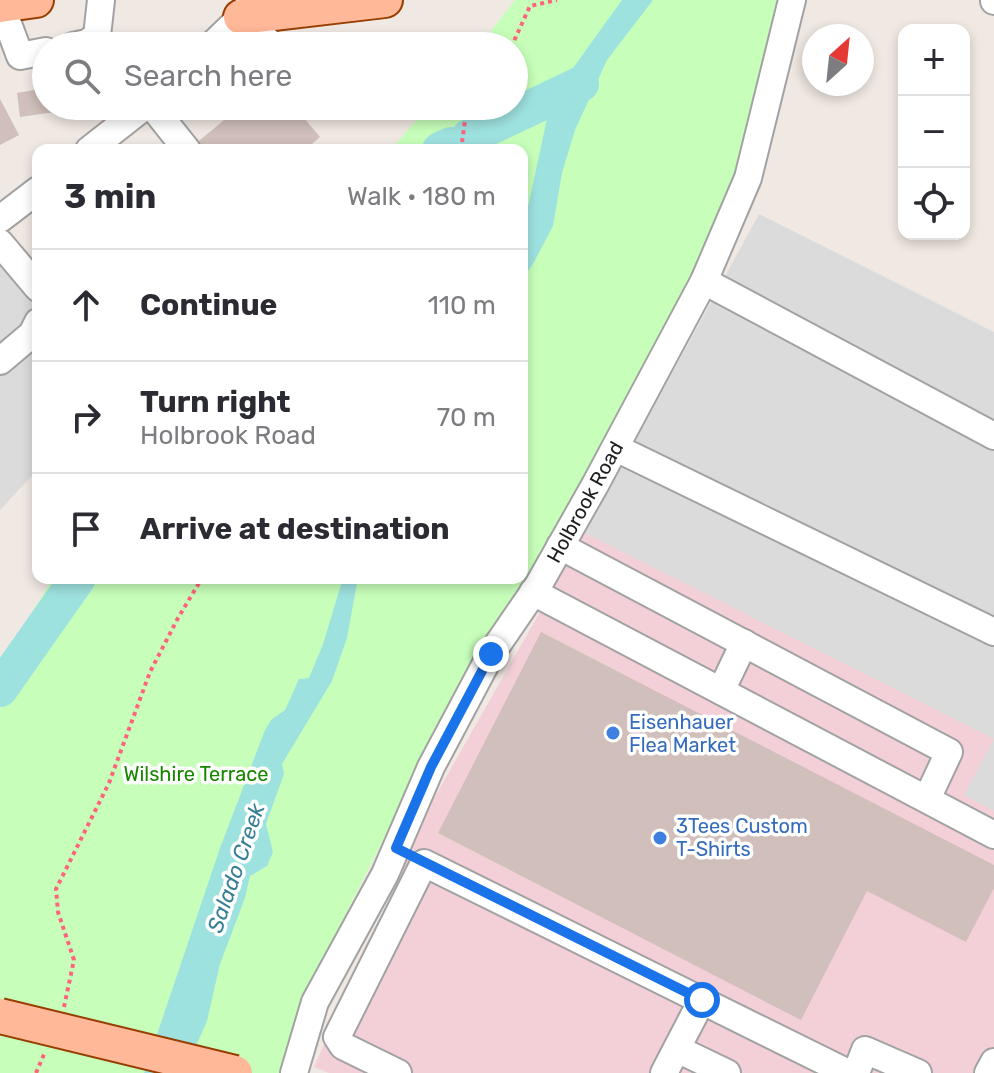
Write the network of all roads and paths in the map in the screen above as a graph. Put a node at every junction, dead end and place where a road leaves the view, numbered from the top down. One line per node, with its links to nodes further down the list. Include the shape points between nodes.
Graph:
1 (36, 0): 6 (main road)
2 (101, 0): 8 (street)
3 (385, 0): 7 (main road)
4 (557, 0): 11 (path, via 530,6)
5 (792, 0): 23 (street, Holbrook Road, via 748,178)
6 (0, 5): 12 (street, via 20,56)
7 (246, 8): 9 (street); 10 (street)
8 (97, 32)
9 (224, 32)
10 (263, 32)
11 (518, 32)
12 (32, 54)
13 (127, 120): 16 (street)
14 (163, 120): 17 (street)
15 (465, 120): 18 (path)
16 (97, 144)
17 (182, 144)
18 (462, 144)
19 (32, 195): 20 (street)
20 (0, 219)
21 (0, 243): 22 (street)
22 (32, 281)
23 (704, 281): 26 (street); 27 (street, Holbrook Road)
24 (32, 334): 25 (street)
25 (0, 361)
26 (994, 436)
27 (616, 448): 28 (street, Holbrook Road); 31 (street)
28 (560, 546): 30 (street, Holbrook Road); 32 (street)
29 (199, 584): 42 (path, via 150,672 109,783 56,889 74,960)
30 (533, 592): 33 (street); 36 (street, Holbrook Road, via 484,667)
31 (994, 632)
32 (744, 643): 33 (street); 34 (street, via 949,752)
33 (721, 691): 34 (street)
34 (927, 799): 35 (street)
35 (994, 835)
36 (396, 848): 37 (street); 38 (street, Holbrook Road)
37 (424, 863): 39 (street); 40 (street)
38 (374, 893): 39 (street); 48 (street, Holbrook Road, via 315,1002)
39 (400, 907): 49 (street, via 337,1037 343,1046)
40 (702, 1000): 44 (street); 52 (street)
41 (0, 1016): 47 (main road, bridge)
42 (60, 1016)
43 (50, 1040): 46 (path)
44 (677, 1049): 50 (street); 51 (street)
45 (994, 1062): 55 (street)
46 (36, 1073)
47 (235, 1073)
48 (294, 1073)
49 (398, 1073)
50 (664, 1073)
51 (727, 1073)
52 (848, 1073)
53 (856, 1073): 54 (street, via 865,1050)
54 (918, 1073)
55 (988, 1073)

